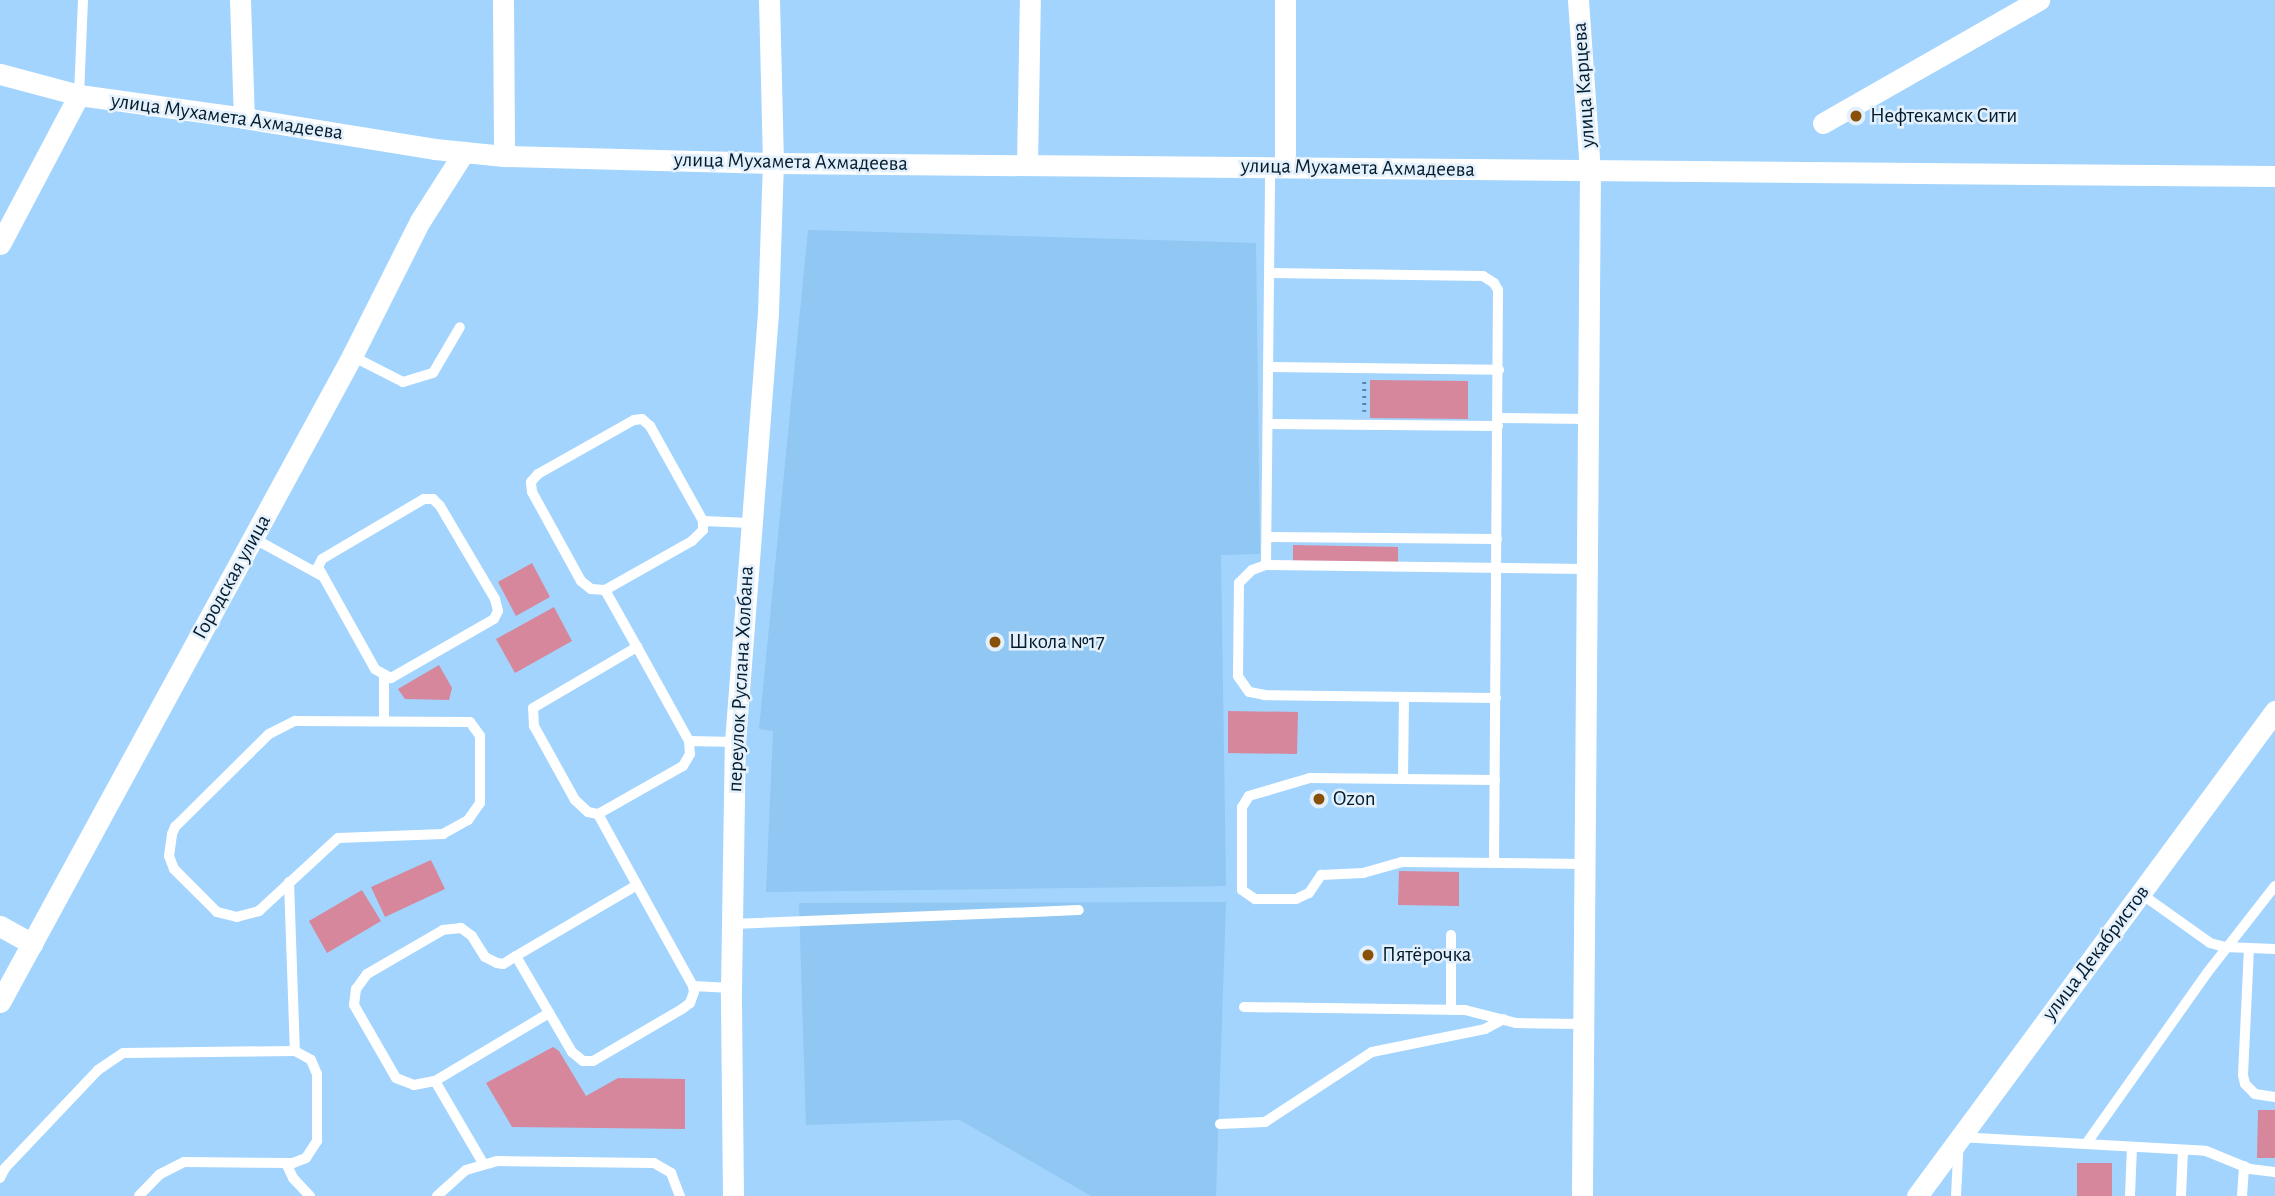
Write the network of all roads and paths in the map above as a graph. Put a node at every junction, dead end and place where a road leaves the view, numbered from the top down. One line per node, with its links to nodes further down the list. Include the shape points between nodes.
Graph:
1 (83, 0): 10 (lane)
2 (240, 0): 11 (street)
3 (503, 0): 14 (street)
4 (769, 0): 15 (street, переулок Руслана Холбана)
5 (1030, 0): 16 (street)
6 (1285, 0): 17 (street)
7 (1578, 0): 18 (street, улица Карцева)
8 (2039, 0): 12 (street)
9 (0, 74): 10 (street, улица Мухамета Ахмадеева)
10 (79, 95): 11 (street, улица Мухамета Ахмадеева); 20 (street)
11 (244, 118): 13 (street, улица Мухамета Ахмадеева)
12 (1823, 123)
13 (464, 152): 14 (street, улица Мухамета Ахмадеева); 23 (street, Городская улица, via 420,220)
14 (504, 156): 15 (street, улица Мухамета Ахмадеева)
15 (773, 163): 16 (street, улица Мухамета Ахмадеева); 32 (street, переулок Руслана Холбана, via 768,312)
16 (1027, 165): 17 (street, улица Мухамета Ахмадеева)
17 (1278, 167): 18 (street, улица Мухамета Ахмадеева); 21 (lane)
18 (1590, 170): 19 (street, улица Мухамета Ахмадеева); 27 (street, улица Карцева)
19 (2275, 176)
20 (0, 244)
21 (1269, 274): 24 (lane); 26 (lane, via 1483,276 1499,290)
22 (460, 327): 23 (lane, via 433,373 403,382)
23 (352, 356): 34 (street, Городская улица)
24 (1268, 368): 25 (lane); 29 (lane)
25 (1364, 369): 26 (lane); 30 (path)
26 (1499, 370): 28 (lane)
27 (1588, 419): 28 (lane); 38 (street, улица Карцева)
28 (1499, 422): 30 (lane); 35 (lane)
29 (1268, 424): 30 (lane); 33 (lane)
30 (1364, 425)
31 (704, 521): 32 (lane); 40 (lane, via 703,530 692,541); 40 (lane, via 642,419 537,474 531,481 532,492 582,581 591,589)
32 (750, 523): 48 (street, переулок Руслана Холбана)
33 (1267, 537): 35 (lane); 36 (lane)
34 (253, 538): 39 (lane); 62 (street, Городская улица)
35 (1497, 539): 37 (lane)
36 (1266, 565): 37 (lane); 43 (lane, via 1252,569 1240,583 1238,676 1245,689 1257,695)
37 (1497, 567): 38 (lane); 44 (lane)
38 (1587, 569): 53 (street, улица Карцева)
39 (320, 575): 42 (lane, via 375,669); 42 (lane, via 322,559 424,499 433,499 440,506 498,611 494,619 391,678)
40 (605, 590): 41 (lane)
41 (637, 647): 47 (lane); 51 (lane, via 536,704 531,714 575,800)
42 (384, 676): 46 (lane)
43 (1404, 697): 44 (lane); 49 (lane)
44 (1496, 698): 50 (lane)
45 (2275, 710): 57 (street, улица Декабристов)
46 (384, 720): 54 (lane, via 467,720 475,725 480,736 480,803 459,827 443,834 338,838); 54 (lane, via 295,720 276,728 175,827 169,856 174,869 217,912 237,917 259,911)
47 (689, 741): 48 (lane); 51 (lane, via 690,754 683,766)
48 (735, 742): 59 (street, переулок Руслана Холбана)
49 (1404, 779): 50 (lane); 52 (lane, via 1310,778 1249,796 1242,807 1242,890 1255,899 1296,899 1309,893 1315,880 1325,874 1363,873 1402,862)
50 (1495, 780): 52 (lane)
51 (598, 814): 55 (lane)
52 (1494, 863): 53 (lane)
53 (1585, 864): 74 (street, улица Карцева)
54 (289, 882): 75 (lane)
55 (637, 885): 66 (lane); 67 (lane)
56 (2275, 886): 63 (lane)
57 (2140, 893): 63 (lane, via 2206,940); 79 (street, улица Декабристов)
58 (1079, 910): 59 (lane)
59 (733, 924): 68 (street, переулок Руслана Холбана)
60 (0, 926): 62 (street)
61 (1451, 935): 71 (lane)
62 (32, 944): 69 (street, Городская улица)
63 (2229, 947): 64 (lane); 80 (lane)
64 (2249, 948): 65 (lane); 77 (lane, via 2243,1075 2255,1094)
65 (2275, 949)
66 (516, 956): 72 (lane); 76 (lane, via 503,964 490,961 472,936 453,927 367,974 359,983 354,1005 396,1077 414,1085)
67 (693, 986): 68 (lane); 72 (lane, via 690,1003 593,1061 577,1058)
68 (731, 988): 92 (street, переулок Руслана Холбана)
69 (0, 1002)
70 (1244, 1007): 71 (lane)
71 (1451, 1010): 73 (lane)
72 (549, 1013): 76 (lane)
73 (1504, 1019): 74 (lane); 78 (lane, via 1485,1030 1372,1052 1265,1122)
74 (1583, 1024): 93 (street, улица Карцева)
75 (295, 1051): 83 (lane, via 311,1060 317,1074 317,1141 306,1158); 87 (lane, via 123,1053 98,1070)
76 (435, 1081): 84 (lane)
77 (2275, 1097)
78 (1220, 1124)
79 (1959, 1137): 80 (lane); 94 (street, улица Декабристов); 95 (lane)
80 (2086, 1144): 81 (lane)
81 (2132, 1147): 82 (lane); 96 (lane)
82 (2183, 1150): 85 (lane, via 2212,1152); 97 (lane)
83 (286, 1163): 88 (lane, via 184,1162 160,1174); 89 (lane)
84 (483, 1163): 90 (lane, via 457,1177); 91 (lane, via 653,1163 671,1173)
85 (2244, 1166): 86 (lane); 98 (lane)
86 (2275, 1172)
87 (0, 1178)
88 (139, 1196)
89 (310, 1196)
90 (437, 1196)
91 (680, 1196)
92 (733, 1196)
93 (1582, 1196)
94 (1917, 1196)
95 (1956, 1196)
96 (2130, 1196)
97 (2181, 1196)
98 (2242, 1196)

